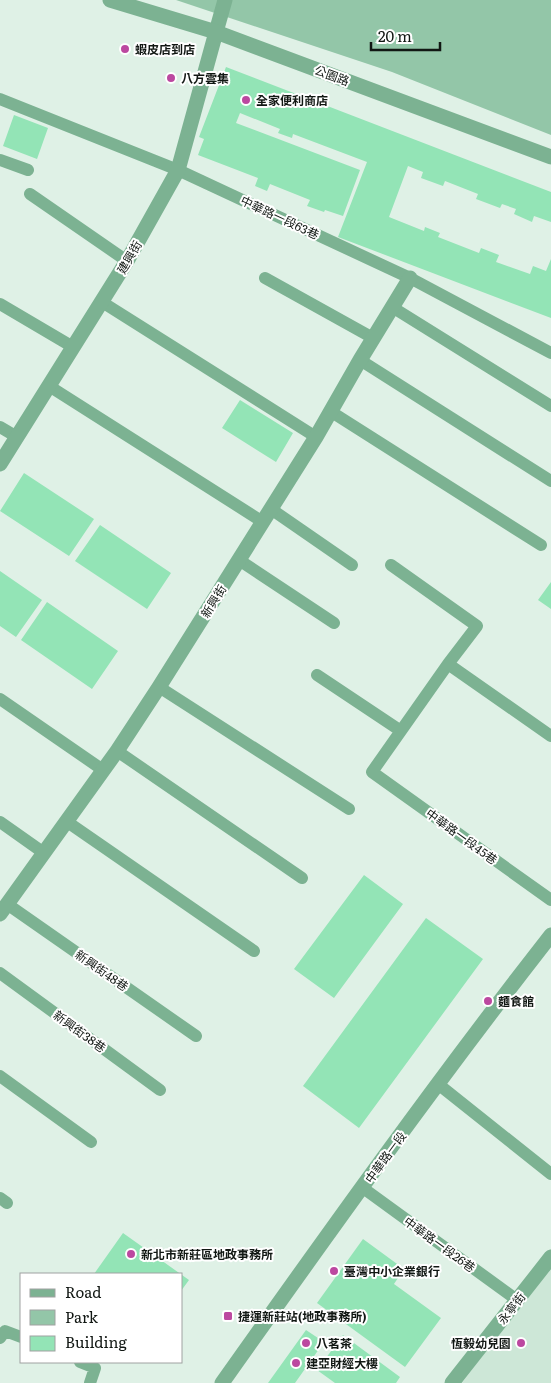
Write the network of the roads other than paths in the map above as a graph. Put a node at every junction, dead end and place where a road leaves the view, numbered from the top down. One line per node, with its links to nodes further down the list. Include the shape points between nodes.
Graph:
1 (110, 0): 3 (street, 公園路)
2 (224, 0): 3 (street, 建興街)
3 (216, 32): 5 (street, 公園路); 8 (street, 建興街)
4 (0, 99): 8 (lane, 中華路一段63巷)
5 (551, 157)
6 (0, 160): 7 (lane)
7 (28, 170)
8 (178, 170): 10 (street, 建興街); 12 (lane, 中華路一段63巷)
9 (30, 194): 10 (lane)
10 (127, 261): 13 (street, 建興街)
11 (265, 278): 16 (lane)
12 (410, 278): 15 (street, 新興街); 18 (lane, 中華路一段63巷)
13 (102, 302): 17 (street, 建興街); 25 (lane)
14 (0, 304): 17 (lane)
15 (392, 307): 16 (street, 新興街); 21 (lane)
16 (373, 338): 19 (street, 新興街)
17 (73, 347): 20 (street, 建興街)
18 (551, 353)
19 (360, 360): 22 (street, 新興街); 27 (lane)
20 (49, 386): 24 (street, 建興街); 29 (lane)
21 (551, 406)
22 (330, 411): 25 (street, 新興街); 30 (lane)
23 (0, 428): 24 (lane)
24 (17, 437): 26 (street, 建興街)
25 (316, 437): 28 (street, 新興街)
26 (0, 464)
27 (551, 481)
28 (271, 509): 29 (street, 新興街); 33 (lane)
29 (263, 522): 31 (street, 新興街)
30 (541, 544)
31 (239, 560): 34 (lane); 37 (street, 新興街)
32 (391, 564): 35 (lane, via 477,626)
33 (352, 565)
34 (334, 623)
35 (448, 664): 39 (lane); 40 (lane)
36 (317, 675): 39 (lane)
37 (159, 687): 41 (street, 新興街); 43 (lane)
38 (0, 699): 42 (lane)
39 (401, 730): 48 (lane, 中華路一段45巷, via 372,772)
40 (551, 736)
41 (117, 751): 42 (street, 新興街); 47 (lane)
42 (103, 770): 44 (street, 新興街)
43 (349, 809)
44 (66, 821): 46 (street, 新興街); 51 (lane)
45 (0, 822): 46 (lane)
46 (44, 853): 49 (street, 新興街)
47 (302, 878)
48 (551, 900)
49 (2, 911): 53 (lane, 新興街48巷)
50 (551, 935): 55 (street, 中華路一段)
51 (254, 951)
52 (0, 973): 56 (lane, 新興街38巷)
53 (196, 1036)
54 (0, 1076): 57 (lane)
55 (438, 1084): 58 (lane); 59 (street, 中華路一段)
56 (160, 1090)
57 (91, 1142)
58 (551, 1174)
59 (363, 1188): 61 (lane, 中華路一段26巷); 66 (street, 中華路一段)
60 (551, 1257): 61 (street, 永寧街)
61 (517, 1300): 67 (street, 永寧街)
62 (20, 1337): 63 (lane, via 5,1330)
63 (0, 1338)
64 (82, 1363): 65 (lane, via 95,1368)
65 (90, 1383)
66 (222, 1383)
67 (452, 1383)

